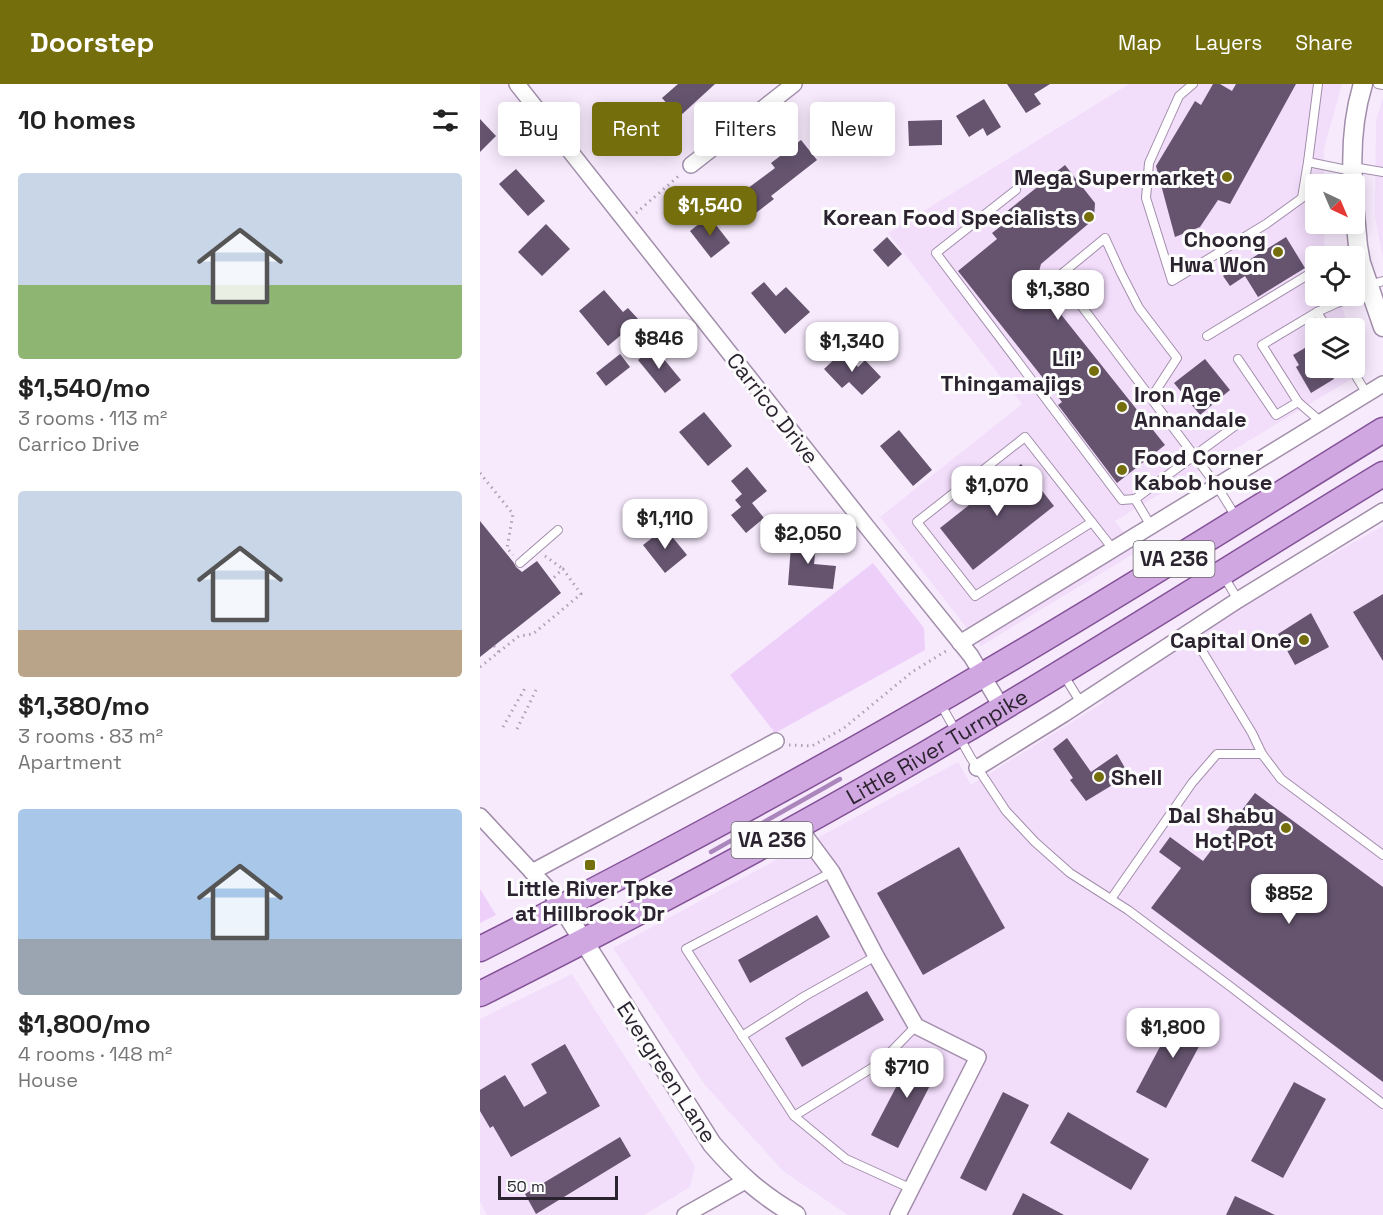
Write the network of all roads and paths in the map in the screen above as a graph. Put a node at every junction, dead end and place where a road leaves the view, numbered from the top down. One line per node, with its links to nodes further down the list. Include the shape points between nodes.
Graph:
1 (517, 84): 13 (street, Carrico Drive)
2 (794, 84): 9 (street)
3 (1193, 84): 8 (lane, via 1179,96 1149,163 1146,198 1172,282 1302,198)
4 (1318, 84): 8 (lane)
5 (1363, 84): 11 (street, via 1357,105)
6 (1378, 84): 7 (lane)
7 (1383, 85)
8 (1308, 162): 11 (lane)
9 (691, 165): 13 (path)
10 (1383, 172): 11 (lane)
11 (1352, 174)
12 (1016, 190): 37 (lane, via 936,253 1122,501)
13 (626, 222): 50 (street, Carrico Drive)
14 (1357, 234): 15 (street)
15 (1358, 246)
16 (1365, 264): 18 (street)
17 (1305, 277): 23 (lane)
18 (1374, 286): 22 (street)
19 (1325, 306): 20 (lane)
20 (1317, 312): 21 (lane); 29 (lane, via 1262,345)
21 (1321, 318)
22 (1383, 327)
23 (1208, 336)
24 (1238, 359): 29 (lane, via 1276,415)
25 (1357, 378): 27 (lane)
26 (1383, 384): 27 (street)
27 (1367, 394): 31 (street)
28 (1151, 398): 28 (lane, via 1177,358 1139,308 1105,238 1059,276); 33 (lane)
29 (1298, 402): 31 (lane)
30 (1243, 420): 33 (lane)
31 (1320, 421): 36 (street)
32 (1383, 430): 39 (main road, Little River Turnpike / VA 236)
33 (1194, 456): 36 (lane); 37 (lane)
34 (480, 473): 44 (path, via 513,514 507,548)
35 (1383, 474): 46 (main road, Little River Turnpike / VA 236)
36 (1217, 486): 39 (lane); 41 (street)
37 (1135, 499): 41 (lane)
38 (1383, 512): 48 (street)
39 (1238, 520): 57 (main road, Little River Turnpike / VA 236)
40 (1092, 522): 40 (lane, via 1025,436 917,522 975,596); 43 (lane)
41 (1151, 526): 43 (street)
42 (558, 530): 44 (lane)
43 (1113, 549): 50 (street)
44 (520, 563): 45 (path, via 523,569 546,556)
45 (564, 569): 47 (path); 52 (path, via 581,594 533,634 519,636)
46 (1222, 573): 48 (lane); 56 (main road, Little River Turnpike / VA 236)
47 (551, 580)
48 (1238, 600): 49 (street)
49 (1190, 631): 61 (street); 67 (lane)
50 (960, 642): 57 (street, Carrico Drive); 66 (path, via 912,672 844,728 812,746)
51 (494, 646): 52 (path)
52 (499, 652): 54 (path)
53 (482, 655): 54 (path)
54 (487, 661): 55 (path)
55 (480, 669)
56 (1061, 672): 61 (lane); 62 (main road, Little River Turnpike / VA 236)
57 (984, 675): 60 (main road, Little River Turnpike / VA 236); 62 (street, Carrico Drive)
58 (525, 688): 63 (path)
59 (536, 690): 64 (path)
60 (939, 701): 65 (lane); 75 (main road, Little River Turnpike / VA 236)
61 (1081, 703): 68 (street)
62 (1002, 708): 65 (main road, Little River Turnpike / VA 236)
63 (503, 727)
64 (517, 729)
65 (958, 735): 68 (lane); 70 (main road, Little River Turnpike / VA 236)
66 (776, 741): 72 (street)
67 (1262, 754): 71 (lane, via 1281,778); 74 (lane, via 1217,754 1192,783)
68 (977, 768): 74 (lane, via 1006,811 1035,842 1070,873)
69 (480, 816): 72 (street)
70 (798, 826): 73 (street); 76 (main road, Little River Turnpike / VA 236)
71 (1383, 855)
72 (532, 872): 75 (street)
73 (832, 872): 78 (street); 81 (lane, via 686,949)
74 (1111, 899): 82 (lane)
75 (562, 907): 76 (street, Evergreen Lane); 77 (main road, Little River Turnpike / VA 236)
76 (584, 941): 79 (main road, Little River Turnpike / VA 236); 84 (street, Evergreen Lane, via 712,1144)
77 (480, 950)
78 (876, 956): 80 (street); 81 (lane)
79 (480, 994)
80 (916, 1026): 83 (lane, via 880,1063); 85 (street, via 978,1057)
81 (742, 1035): 83 (lane)
82 (1383, 1104)
83 (794, 1116): 85 (lane, via 846,1159)
84 (747, 1180): 86 (street); 87 (street, Evergreen Lane)
85 (912, 1189): 88 (street)
86 (685, 1215)
87 (796, 1215)
88 (898, 1215)

